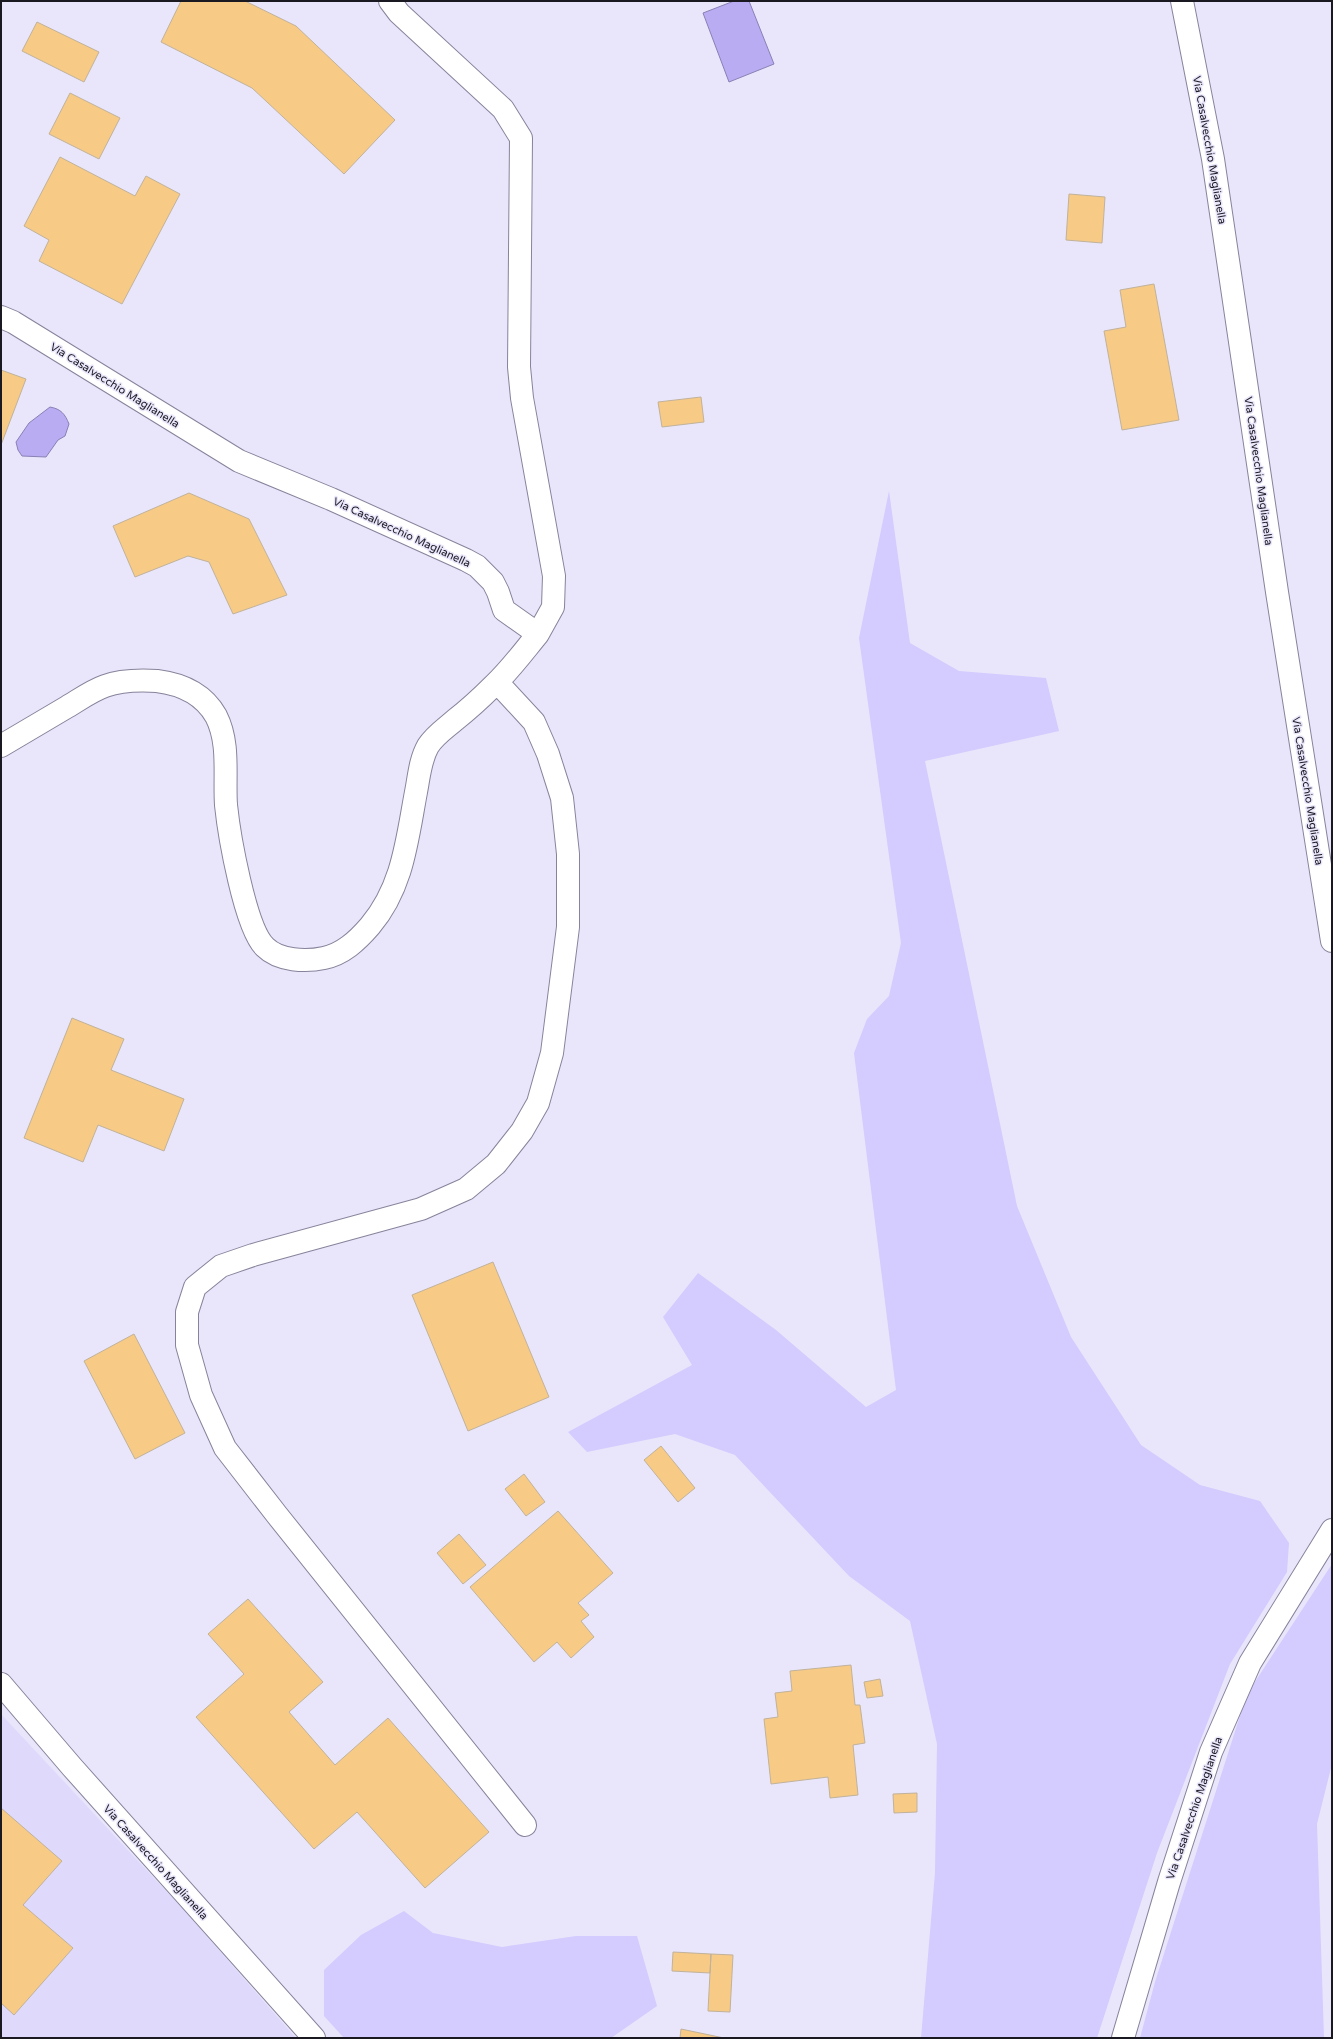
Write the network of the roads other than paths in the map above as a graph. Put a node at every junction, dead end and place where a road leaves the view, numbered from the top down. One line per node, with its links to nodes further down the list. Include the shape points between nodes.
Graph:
1 (390, 1): 4 (street, via 399,13 503,109 522,138 519,367 522,398 554,576 552,607)
2 (1182, 1): 7 (street, Via Casalvecchio Maglianella, via 1213,159)
3 (1, 317): 4 (street, Via Casalvecchio Maglianella, via 239,462 331,499 477,566 493,582 504,610)
4 (538, 634): 5 (street)
5 (497, 682): 6 (street, via 427,747 402,866 378,916 349,947 334,956 311,961 271,952 257,937 247,909 231,843 221,729 215,714 206,702 193,692 176,684 144,680 109,685 94,691); 10 (street, via 534,722 548,754 562,798 568,854 568,926 552,1053 538,1103 522,1131 496,1164 466,1189 421,1209 221,1266 194,1287 187,1312 187,1338 202,1395 225,1448)
6 (1, 746)
7 (1332, 941)
8 (1332, 1530): 12 (street, Via Casalvecchio Maglianella, via 1250,1663 1211,1752)
9 (1, 1684): 11 (street, Via Casalvecchio Maglianella, via 77,1773)
10 (525, 1825)
11 (314, 2038)
12 (1123, 2038)

